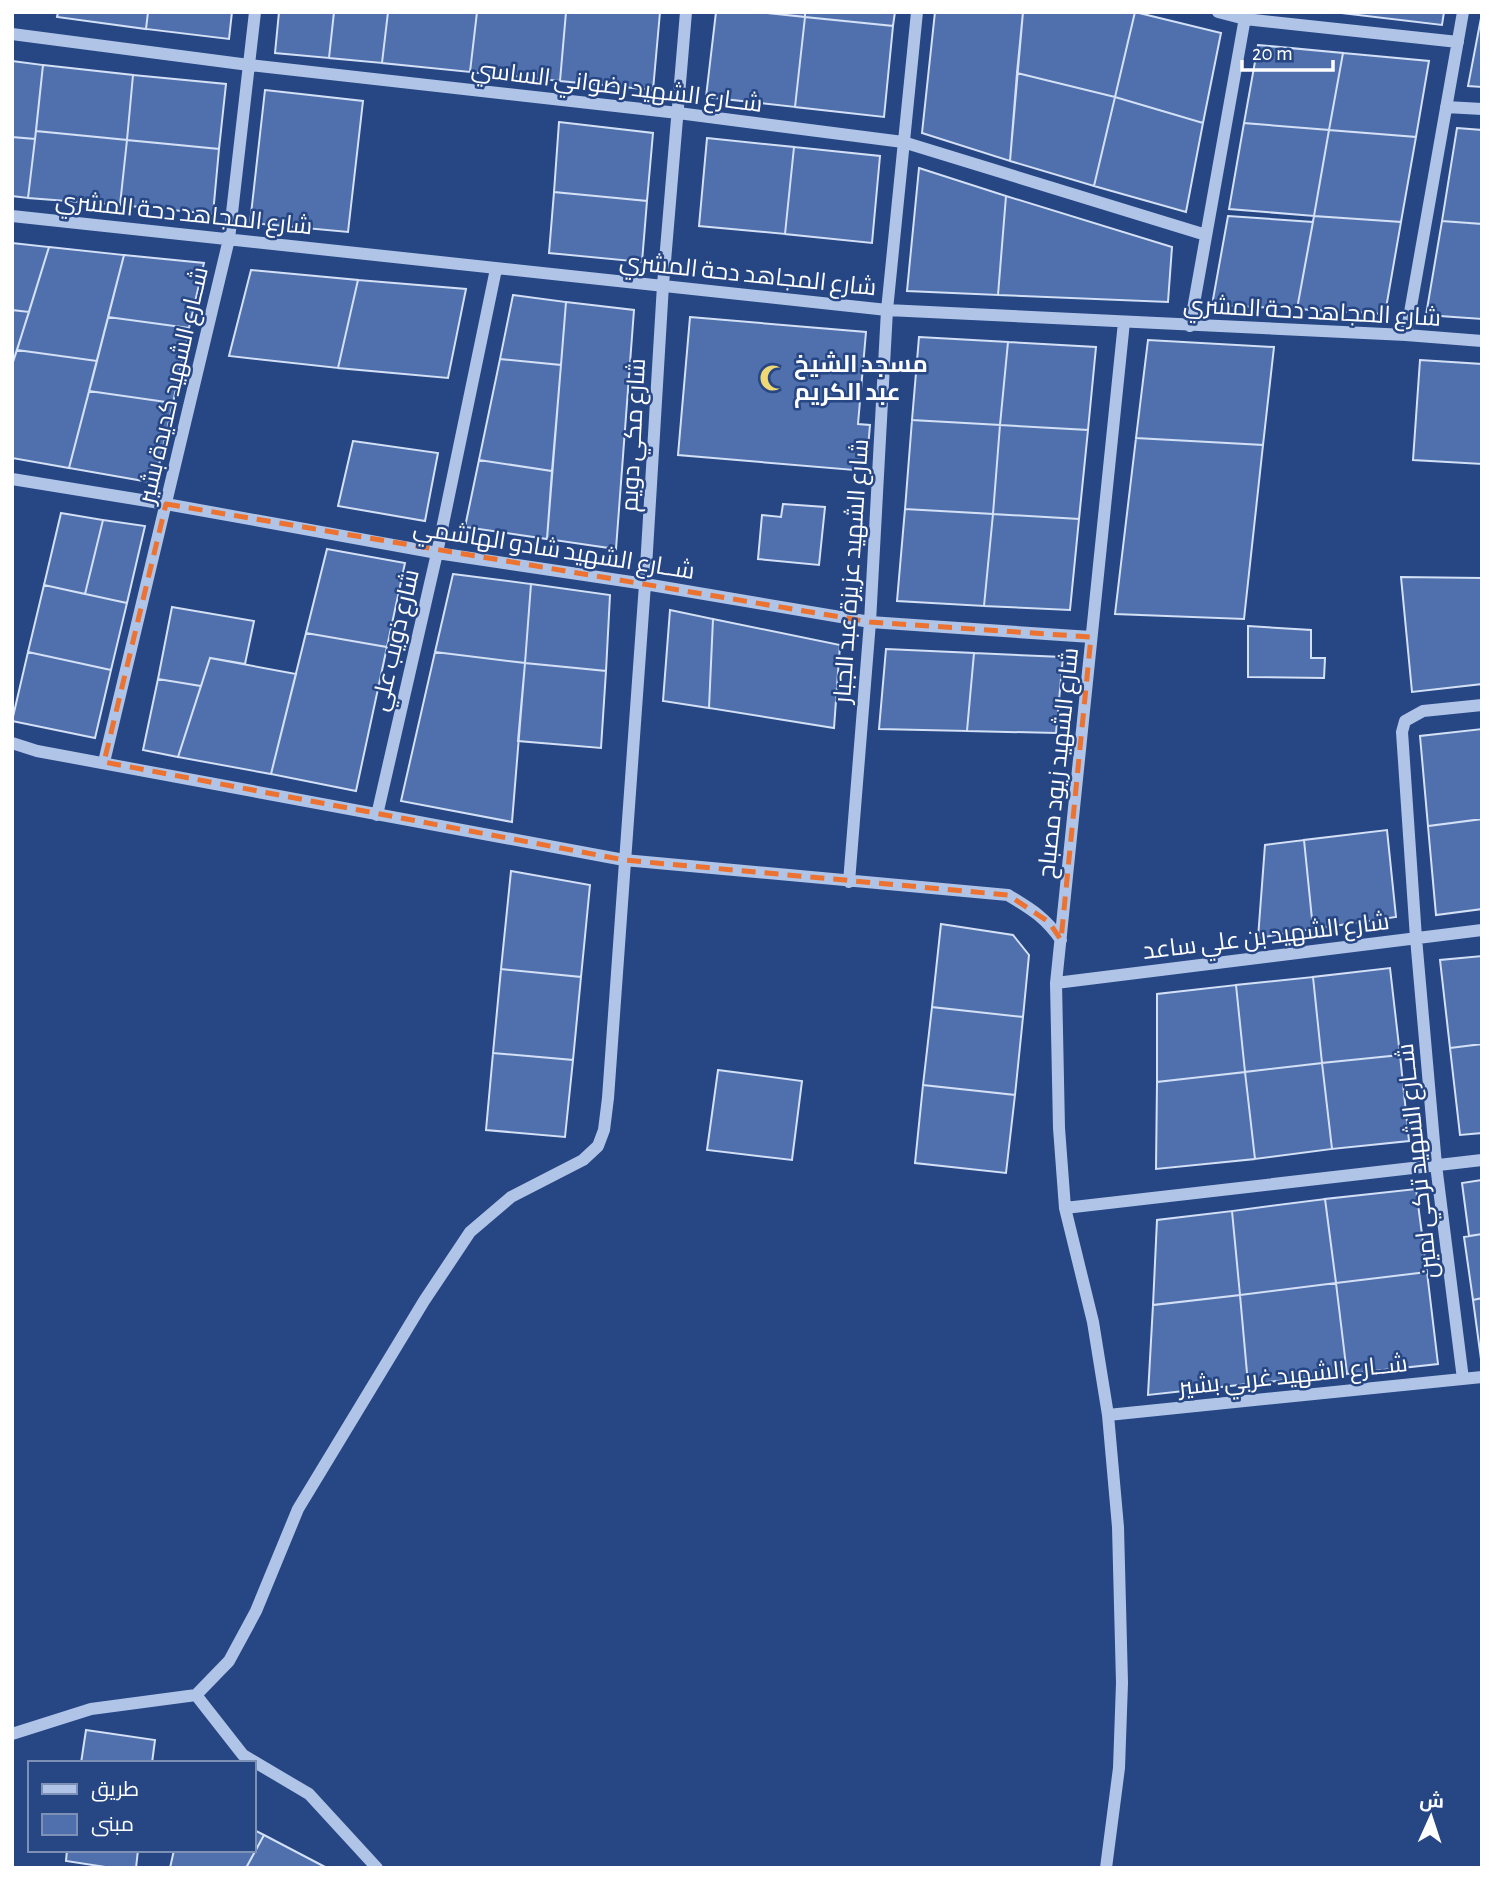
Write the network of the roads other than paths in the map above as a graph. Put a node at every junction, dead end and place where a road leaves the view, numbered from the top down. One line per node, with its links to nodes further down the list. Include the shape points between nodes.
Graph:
1 (255, 12): 9 (street, شــارع الشهيد كديدة بشير)
2 (686, 12): 12 (street, شارع مكي دويم)
3 (917, 12): 13 (street, شارع الشهيد عزيزة عبد الجبار)
4 (1218, 12): 6 (street)
5 (1463, 12): 8 (street)
6 (1245, 15): 8 (street); 15 (street)
7 (12, 34): 9 (street, شــارع الشهيد رضواني الساسي)
8 (1458, 42): 10 (street)
9 (249, 65): 12 (street, شــارع الشهيد رضواني الساسي); 16 (street, شــارع الشهيد كديدة بشير)
10 (1446, 107): 11 (street); 22 (street)
11 (1482, 109)
12 (678, 113): 13 (street, شــارع الشهيد رضواني الساسي); 18 (street, شارع مكي دويم)
13 (904, 142): 15 (street, شــارع الشهيد رضواني الساسي); 19 (street, شارع الشهيد عزيزة عبد الجبار)
14 (12, 216): 16 (street, شارع المجاهد دحة المشري)
15 (1206, 235): 21 (street)
16 (229, 239): 17 (street, شارع المجاهد دحة المشري); 25 (street, شــارع الشهيد كديدة بشير)
17 (496, 269): 18 (street, شارع المجاهد دحة المشري); 26 (street, شارع ذويب علي)
18 (663, 285): 19 (street, شارع المجاهد دحة المشري); 27 (street, شارع مكي دويم)
19 (887, 310): 20 (street, شارع المجاهد دحة المشري); 28 (street, شارع الشهيد عزيزة عبد الجبار)
20 (1124, 322): 21 (street, شارع المجاهد دحة المشري); 29 (street, شارع الشهيد زيود مصباح)
21 (1190, 326): 22 (street, شارع المجاهد دحة المشري)
22 (1406, 335): 23 (street, شارع المجاهد دحة المشري)
23 (1482, 341)
24 (12, 479): 25 (street, شــارع الشهيد شادو الهاشمي)
25 (166, 504): 26 (street, شــارع الشهيد شادو الهاشمي); 32 (street, شــارع الشهيد كديدة بشير)
26 (437, 553): 27 (street, شــارع الشهيد شادو الهاشمي); 33 (street, شارع ذويب علي)
27 (645, 584): 28 (street, شــارع الشهيد شادو الهاشمي); 34 (street, شارع مكي دويم)
28 (870, 622): 29 (street, شــارع الشهيد شادو الهاشمي); 35 (street, شارع الشهيد عزيزة عبد الجبار)
29 (1091, 637): 38 (street, شارع الشهيد زيود مصباح)
30 (1482, 705): 37 (street, شــارع الشهيد تركي لمين, via 1423,711 1405,721 1402,732)
31 (12, 743): 32 (street)
32 (104, 762): 33 (street)
33 (377, 815): 34 (street)
34 (624, 860): 35 (street); 46 (street, شارع مكي دويم, via 608,1098 598,1146 583,1160 511,1197 470,1232 298,1509 256,1611 229,1661)
35 (849, 882): 38 (street, via 1007,895 1049,922)
36 (1482, 930): 37 (street, شارع الشهيد بن علي ساعد)
37 (1416, 938): 39 (street, شارع الشهيد بن علي ساعد); 41 (street, شــارع الشهيد تركي لمين)
38 (1061, 940): 39 (street, شارع الشهيد زيود مصباح)
39 (1056, 983): 42 (street, شارع الشهيد زيود مصباح)
40 (1482, 1160): 41 (street)
41 (1436, 1166): 42 (street); 44 (street, شــارع الشهيد تركي لمين)
42 (1065, 1208): 45 (street, شارع الشهيد زيود مصباح, via 1093,1322)
43 (1482, 1377): 44 (street, شــارع الشهيد غربي بشير)
44 (1463, 1379): 45 (street, شــارع الشهيد غربي بشير)
45 (1108, 1415): 51 (street, شارع الشهيد زيود مصباح, via 1118,1527 1122,1683 1119,1768)
46 (196, 1695): 47 (street, via 90,1709); 48 (street, via 243,1755)
47 (12, 1734)
48 (253, 1761)
49 (256, 1763): 50 (street, via 309,1794)
50 (377, 1868)
51 (1106, 1868)

